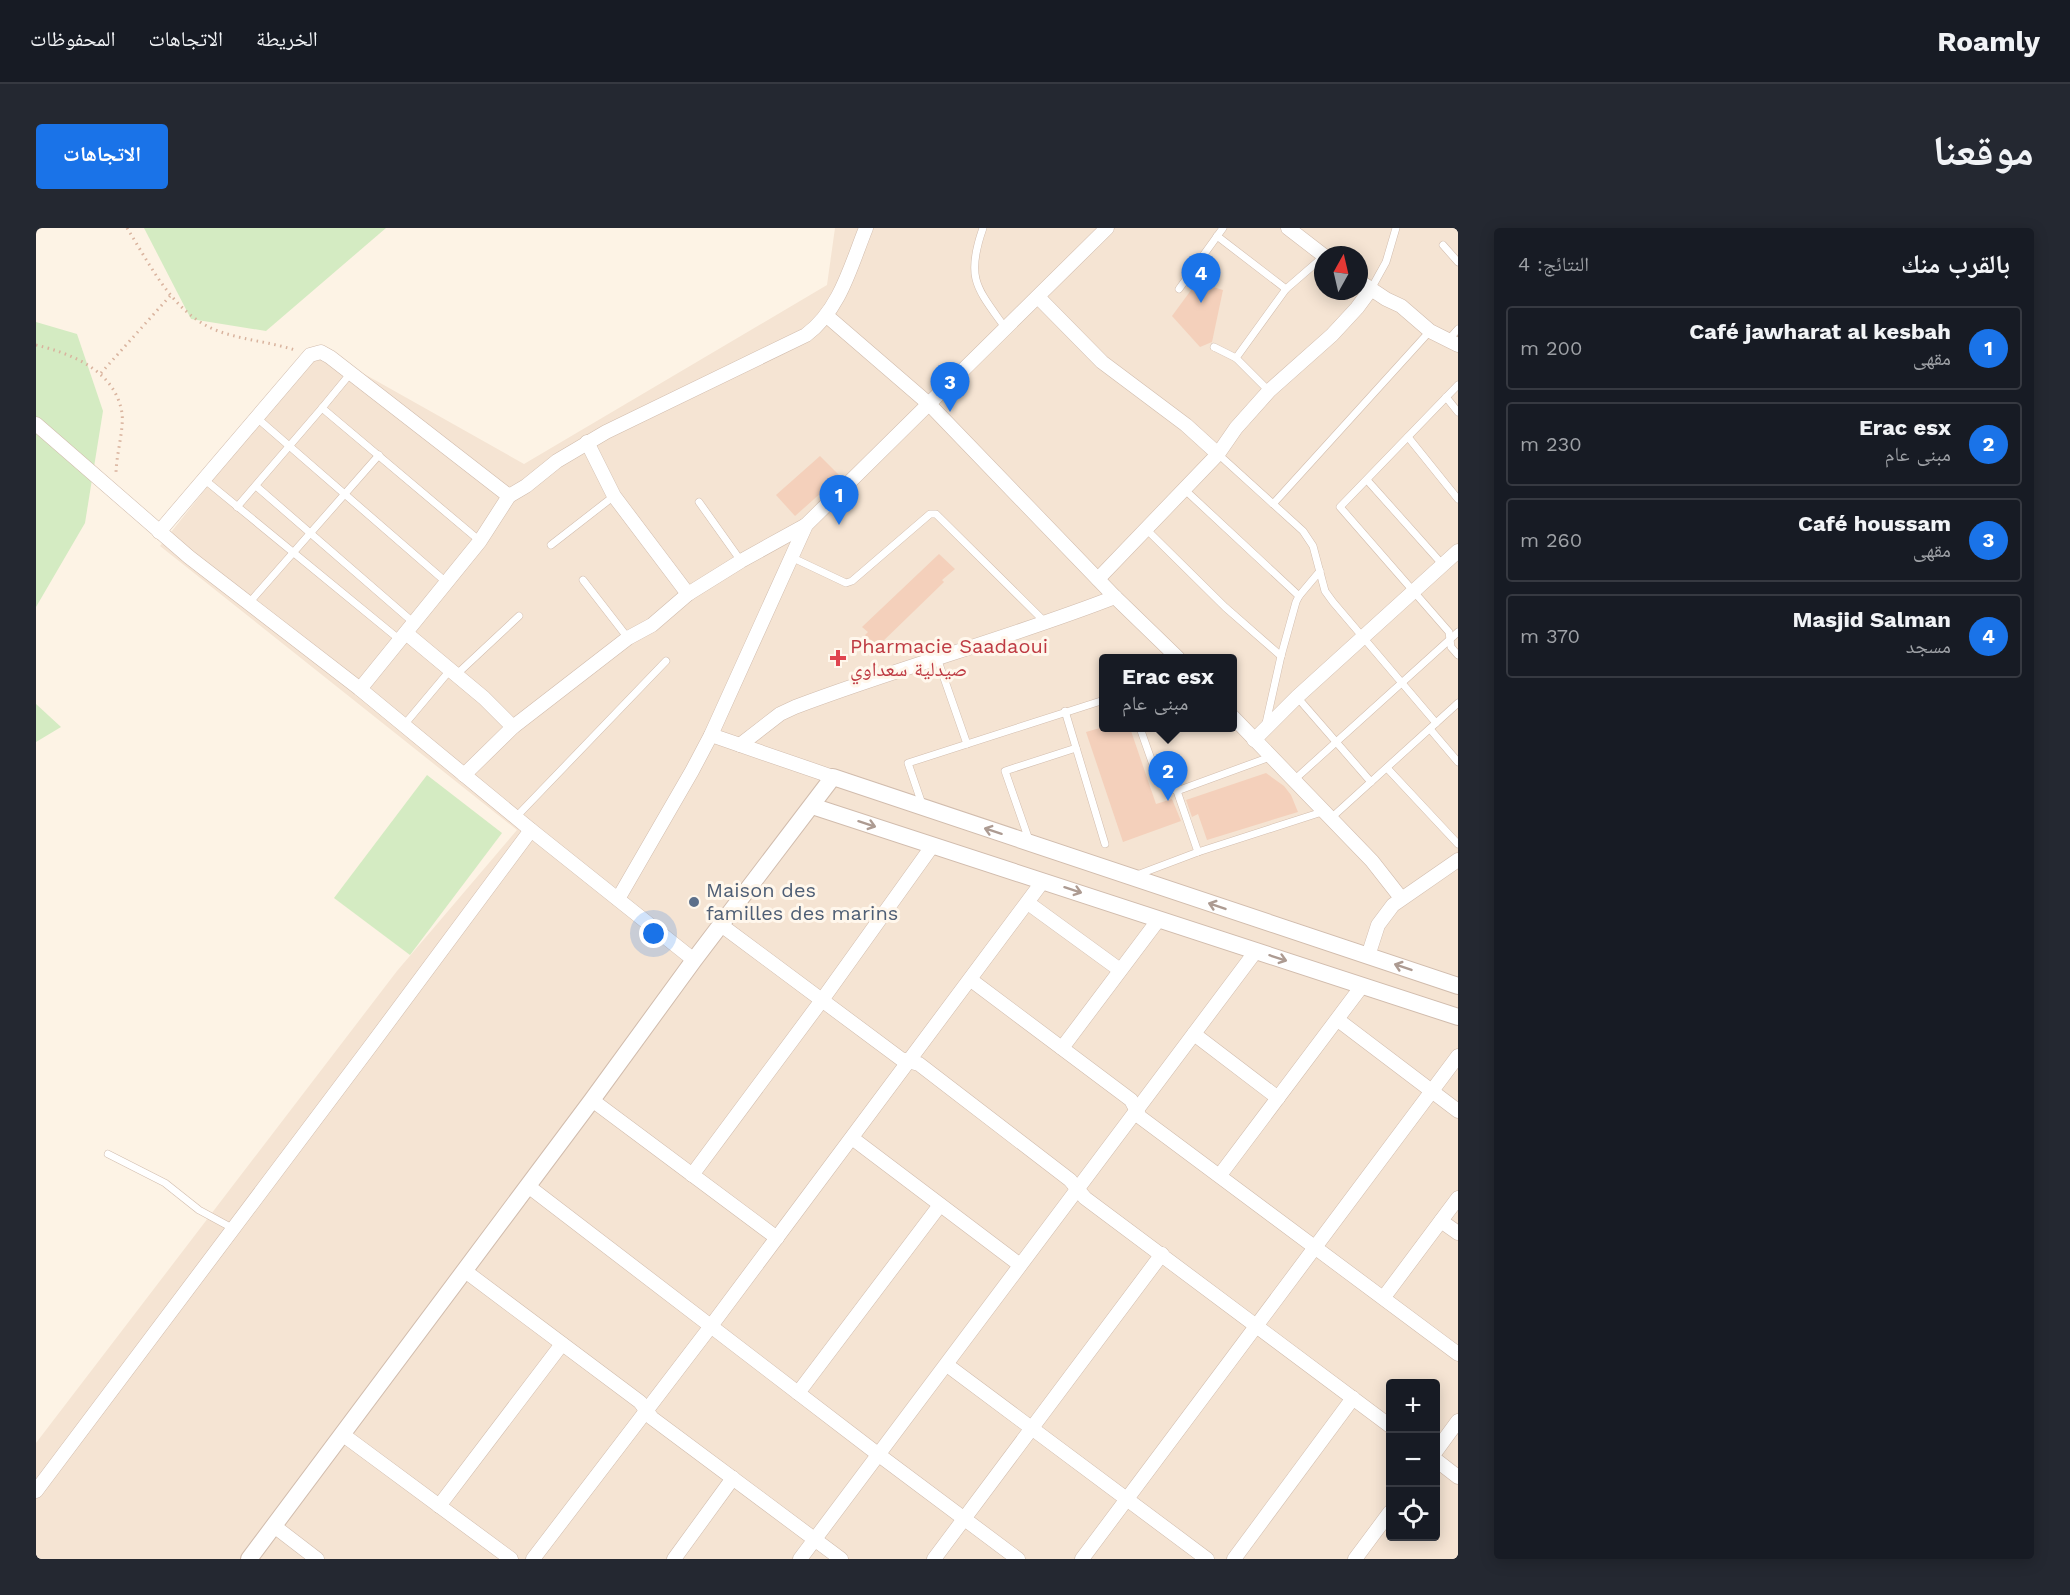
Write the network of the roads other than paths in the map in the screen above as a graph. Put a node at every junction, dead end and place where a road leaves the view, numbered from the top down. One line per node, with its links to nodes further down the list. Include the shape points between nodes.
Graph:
1 (866, 228): 17 (street)
2 (982, 228): 19 (lane, via 974,259 974,278)
3 (1107, 228): 16 (street)
4 (1223, 228): 7 (lane)
5 (1288, 228): 9 (street)
6 (1396, 228): 15 (lane, via 1386,262)
7 (1217, 236): 13 (lane); 14 (lane)
8 (1443, 245): 10 (lane)
9 (1314, 249)
10 (1458, 262)
11 (1314, 264): 14 (lane)
12 (1368, 287): 15 (street)
13 (1179, 289)
14 (1286, 289): 23 (lane)
15 (1371, 289): 20 (street, via 1401,306); 26 (street, via 1332,335)
16 (1039, 298): 19 (street); 36 (street, via 1102,362)
17 (827, 316): 28 (street); 34 (street, via 806,335)
18 (1458, 329): 21 (lane)
19 (1006, 330): 28 (street)
20 (1430, 331): 21 (street); 47 (lane)
21 (1453, 343)
22 (1214, 347): 23 (lane)
23 (1236, 358): 26 (lane)
24 (350, 374): 29 (lane); 31 (street, via 321,352 310,355); 43 (street)
25 (1458, 385): 27 (lane)
26 (1269, 391): 36 (street)
27 (1446, 398): 30 (lane); 33 (lane)
28 (929, 404): 49 (street); 61 (street)
29 (322, 408): 35 (lane); 37 (lane)
30 (1458, 412)
31 (257, 418): 35 (lane); 38 (street)
32 (36, 424): 51 (street)
33 (1408, 437): 39 (lane); 45 (lane)
34 (587, 442): 43 (street); 44 (street)
35 (289, 446): 40 (lane); 42 (lane)
36 (1218, 454): 41 (street); 47 (lane)
37 (379, 455): 42 (lane); 53 (lane)
38 (205, 480): 48 (lane); 51 (street)
39 (1367, 480): 59 (lane); 64 (lane, via 1340,507)
40 (256, 486): 48 (lane); 52 (lane)
41 (1184, 489): 50 (street); 66 (lane)
42 (344, 495): 52 (lane); 63 (lane)
43 (509, 496): 53 (street)
44 (614, 496): 54 (lane); 65 (street)
45 (1458, 499)
46 (699, 502): 58 (lane)
47 (1273, 504): 60 (lane, via 1303,531 1313,546)
48 (237, 507): 56 (lane)
49 (806, 525): 57 (street); 58 (street)
50 (1146, 530): 61 (street); 78 (lane)
51 (159, 532): 68 (street)
52 (310, 534): 56 (lane); 71 (lane)
53 (480, 541): 63 (street)
54 (550, 545)
55 (1458, 551): 59 (street)
56 (293, 553): 68 (lane); 71 (lane)
57 (791, 557): 70 (lane, via 846,583 930,514 936,514); 94 (street)
58 (741, 561): 65 (street)
59 (1443, 565): 64 (street)
60 (1320, 571): 66 (lane); 74 (lane, via 1325,591)
61 (1098, 579): 67 (street)
62 (583, 580): 73 (lane)
63 (446, 582): 71 (street)
64 (1414, 592): 74 (street); 75 (lane, via 1449,632)
65 (688, 594): 73 (street, via 652,625)
66 (1299, 596): 78 (lane)
67 (1115, 597): 70 (street); 76 (street)
68 (249, 603): 83 (street)
69 (519, 616): 81 (lane)
70 (1046, 623): 79 (street)
71 (406, 632): 81 (street); 83 (street)
72 (1458, 632): 75 (lane)
73 (628, 638): 91 (street)
74 (1363, 638): 82 (lane); 84 (street)
75 (1450, 640): 77 (lane); 82 (lane)
76 (1174, 654)
77 (1458, 655)
78 (1281, 656): 92 (lane)
79 (937, 658): 97 (lane); 98 (street, via 795,706)
80 (666, 661): 111 (lane)
81 (454, 672): 89 (lane); 91 (street)
82 (1401, 683): 90 (lane); 96 (lane)
83 (360, 689): 89 (street)
84 (1297, 697): 92 (street); 96 (lane)
85 (1099, 701): 87 (lane)
86 (1458, 703): 90 (lane)
87 (1065, 711): 97 (lane); 99 (lane)
88 (1237, 721): 95 (street)
89 (404, 725): 103 (street)
90 (1433, 726): 101 (lane); 102 (lane)
91 (513, 727): 103 (street)
92 (1265, 729): 95 (street)
93 (1141, 732): 107 (lane, via 1158,779)
94 (711, 735): 98 (street); 122 (street)
95 (1254, 740): 100 (street)
96 (1336, 742): 105 (lane); 106 (lane)
97 (966, 744): 109 (lane, via 908,763)
98 (740, 745): 104 (street)
99 (1076, 748): 113 (lane, via 1005,771); 114 (lane)
100 (1270, 757): 105 (street); 107 (lane)
101 (1458, 762)
102 (1387, 768): 106 (lane); 115 (lane)
103 (464, 775): 111 (street)
104 (833, 777): 108 (street); 109 (street)
105 (1293, 781): 110 (street)
106 (1371, 782): 110 (lane)
107 (1177, 791): 117 (lane)
108 (812, 806): 116 (street, one-way to 116); 125 (street)
109 (924, 809): 113 (street, one-way to 109)
110 (1326, 816): 117 (lane); 121 (street, via 1372,861)
111 (516, 817): 112 (street)
112 (531, 830): 122 (street); 154 (street)
113 (1030, 843): 119 (street)
114 (1105, 844)
115 (1458, 844)
116 (933, 845): 120 (street); 133 (street)
117 (1198, 852): 119 (lane)
118 (1458, 860): 121 (street)
119 (1132, 877): 127 (street, one-way to 119)
120 (1044, 881): 123 (street); 124 (street, one-way to 124)
121 (1401, 898): 127 (street, via 1378,925)
122 (618, 899): 128 (street)
123 (1028, 903): 129 (street); 130 (street)
124 (1159, 919): 126 (street); 129 (street)
125 (721, 925): 128 (street); 133 (street)
126 (1256, 951): 131 (street, one-way to 131); 136 (street)
127 (1368, 956): 132 (street, one-way to 127)
128 (694, 960): 142 (street)
129 (1120, 970): 137 (street)
130 (971, 980): 137 (street); 139 (street)
131 (1362, 986): 134 (street); 135 (street)
132 (1458, 986)
133 (822, 1000): 139 (street, via 901,1059); 147 (street)
134 (1458, 1017)
135 (1338, 1020): 140 (street); 141 (street)
136 (1194, 1034): 141 (street); 143 (street)
137 (1062, 1048): 143 (street, via 1131,1100)
138 (1458, 1056): 140 (street)
139 (910, 1061): 145 (street); 150 (street, via 919,1064)
140 (1432, 1091): 144 (street); 157 (street)
141 (1278, 1098): 148 (street)
142 (592, 1100): 147 (street); 149 (street)
143 (1136, 1110): 148 (street, via 1140,1117); 150 (street)
144 (1458, 1111)
145 (852, 1138): 152 (street); 156 (street)
146 (108, 1154): 154 (lane, via 165,1183 199,1210)
147 (692, 1175): 156 (street)
148 (1220, 1175): 157 (street)
149 (528, 1186): 160 (street); 163 (street)
150 (1077, 1189): 158 (street); 159 (street)
151 (1458, 1198): 153 (street)
152 (940, 1205): 159 (street); 167 (street)
153 (1441, 1221): 155 (street); 161 (street)
154 (234, 1229): 179 (street)
155 (1458, 1233)
156 (777, 1238): 163 (street)
157 (1316, 1246): 161 (street); 162 (street)
158 (1162, 1254): 162 (street); 172 (street)
159 (1020, 1265): 166 (street)
160 (465, 1271): 164 (street); 173 (street)
161 (1384, 1297): 165 (street)
162 (1257, 1325): 168 (street); 180 (street)
163 (711, 1326): 167 (street); 169 (street)
164 (561, 1344): 169 (street); 181 (street)
165 (1458, 1354)
166 (947, 1365): 172 (street); 175 (street)
167 (798, 1393): 175 (street)
168 (1353, 1398): 171 (street); 197 (street)
169 (646, 1410): 178 (street); 189 (street)
170 (1458, 1421): 174 (street)
171 (1386, 1423)
172 (1032, 1428): 180 (street); 183 (street)
173 (342, 1434): 181 (street); 184 (street)
174 (1440, 1446)
175 (879, 1455): 183 (street); 185 (street)
176 (1440, 1463): 177 (street)
177 (1458, 1477)
178 (733, 1478): 185 (street); 190 (street)
179 (36, 1491)
180 (1126, 1499): 195 (street); 196 (street)
181 (439, 1506): 188 (street)
182 (1386, 1517): 198 (street)
183 (964, 1519): 193 (street); 194 (street)
184 (274, 1526): 186 (street); 187 (street)
185 (814, 1540): 191 (street); 192 (street)
186 (249, 1559)
187 (317, 1559)
188 (511, 1559)
189 (533, 1559)
190 (674, 1559)
191 (800, 1559)
192 (840, 1559)
193 (934, 1559)
194 (1018, 1559)
195 (1082, 1559)
196 (1207, 1559)
197 (1234, 1559)
198 (1355, 1559)

